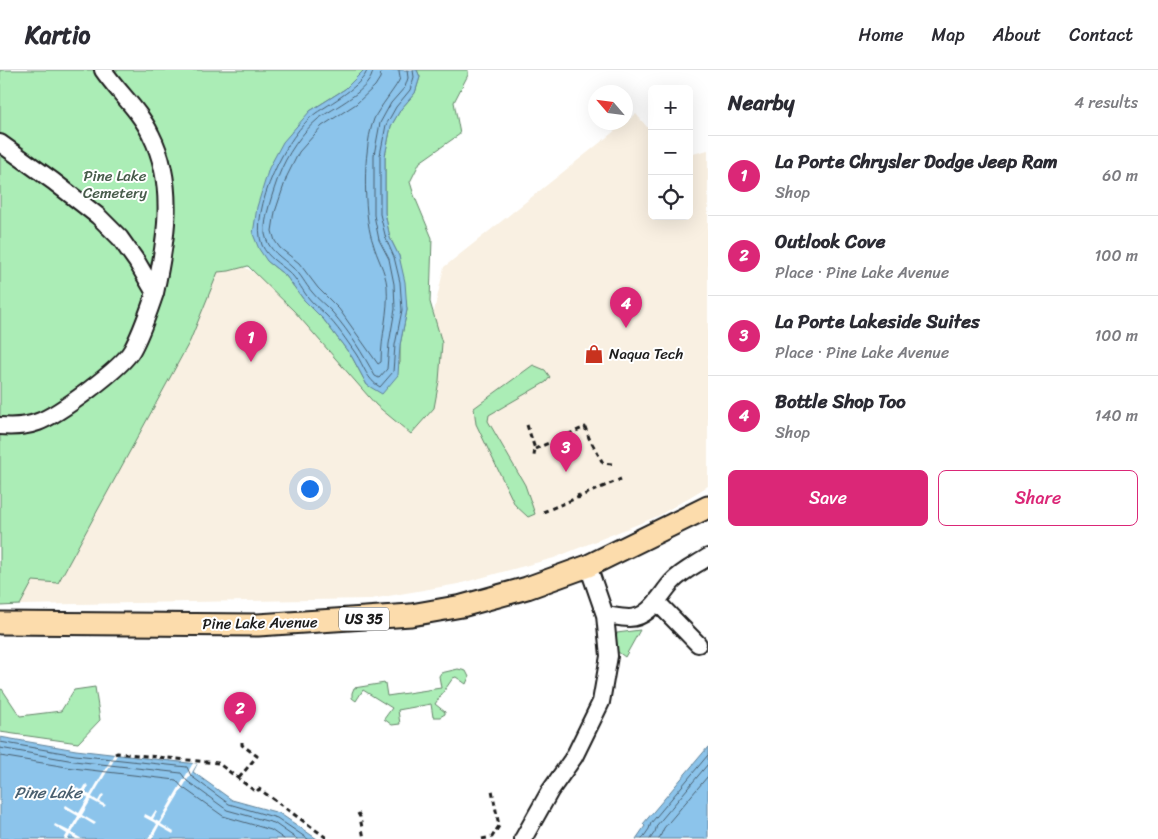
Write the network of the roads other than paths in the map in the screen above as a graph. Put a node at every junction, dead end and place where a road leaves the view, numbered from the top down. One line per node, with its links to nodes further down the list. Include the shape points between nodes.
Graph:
1 (103, 70): 3 (street, via 151,134 161,162 167,215 165,249)
2 (0, 143): 3 (street, via 98,216 120,238)
3 (155, 294): 4 (street, via 131,352 101,381 38,422)
4 (0, 426)
5 (708, 507): 7 (main road, Pine Lake Avenue / US 35)
6 (708, 558): 8 (street, via 686,570)
7 (588, 566): 9 (street); 10 (main road, Pine Lake Avenue / US 35, via 527,588 411,616 258,626)
8 (657, 602): 9 (street, via 641,616); 11 (street)
9 (605, 615): 12 (street, via 610,656 602,702 574,758 550,791)
10 (0, 623)
11 (698, 644)
12 (523, 839)

